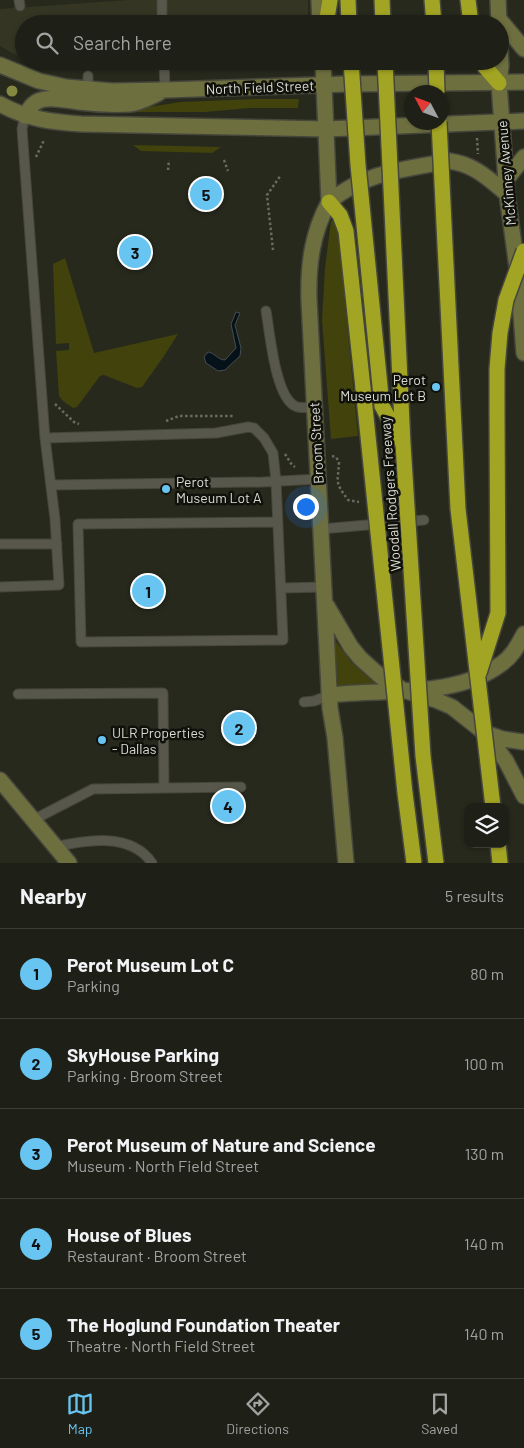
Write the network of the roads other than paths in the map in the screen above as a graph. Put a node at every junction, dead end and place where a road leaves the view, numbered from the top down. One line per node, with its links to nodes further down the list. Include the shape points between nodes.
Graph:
1 (162, 0): 9 (lane)
2 (319, 0): 10 (main road)
3 (330, 0): 11 (highway)
4 (348, 0): 12 (highway)
5 (382, 0): 13 (highway)
6 (432, 0): 14 (highway)
7 (468, 0): 15 (highway)
8 (498, 0): 16 (main road)
9 (162, 15)
10 (320, 15)
11 (328, 15)
12 (349, 15)
13 (383, 15)
14 (433, 15)
15 (470, 15)
16 (499, 15)
17 (509, 33): 18 (main road)
18 (524, 49)
19 (0, 65): 31 (main road, North Field Street, via 39,81 66,87 88,83)
20 (164, 70): 31 (lane)
21 (323, 70): 29 (main road)
22 (352, 70): 46 (highway, bridge, via 382,406)
23 (385, 70): 46 (highway, Woodall Rodgers Freeway, bridge)
24 (436, 70): 30 (highway, bridge)
25 (488, 70): 28 (highway)
26 (501, 70): 28 (main road)
27 (524, 82): 28 (main road, North Field Street)
28 (499, 83): 29 (main road, North Field Street); 35 (main road, McKinney Avenue)
29 (324, 85): 31 (main road, North Field Street); 36 (main road, Broom Street)
30 (437, 85)
31 (165, 90): 33 (main road, via 130,104 51,98 34,103)
32 (0, 104): 33 (main road)
33 (25, 116): 36 (main road, via 81,124); 45 (lane, via 22,129)
34 (524, 121): 35 (main road)
35 (502, 122): 36 (main road); 39 (main road, McKinney Avenue)
36 (326, 129): 40 (main road, Broom Street)
37 (439, 130): 60 (highway, bridge, via 458,510)
38 (524, 157): 39 (main road)
39 (507, 187): 40 (main road, via 473,167 450,161 380,174 342,190); 43 (main road, McKinney Avenue)
40 (329, 202): 44 (main road, Broom Street, via 319,220 309,284); 78 (highway, bridge, via 340,215 346,230)
41 (524, 251): 60 (highway, bridge, via 506,300 500,333 497,394 498,613)
42 (266, 311): 44 (lane, via 279,385 287,401 297,407)
43 (524, 353)
44 (314, 407): 47 (main road, Broom Street)
45 (45, 438): 48 (lane, via 216,433 254,428 273,453); 49 (lane)
46 (403, 444): 79 (highway, Woodall Rodgers Freeway, bridge, via 423,756)
47 (318, 479): 48 (lane); 52 (main road, Broom Street)
48 (276, 481): 49 (lane); 51 (lane)
49 (51, 485): 54 (lane)
50 (424, 520): 52 (lane)
51 (277, 522): 57 (lane); 57 (lane, via 78,524 81,642 283,640)
52 (321, 529): 56 (main road, Broom Street)
53 (0, 544): 54 (lane)
54 (56, 544): 55 (lane, via 59,585)
55 (0, 587)
56 (324, 587): 57 (lane); 58 (main road, Broom Street)
57 (281, 588)
58 (325, 603): 61 (main road, via 360,658); 63 (main road, Broom Street)
59 (524, 634): 61 (main road, via 503,664 487,673 462,683)
60 (477, 680): 71 (highway, bridge)
61 (403, 690): 63 (main road); 65 (main road, via 452,707)
62 (18, 694): 69 (lane, via 168,693)
63 (330, 695): 64 (lane); 77 (main road, Broom Street)
64 (304, 702)
65 (485, 733): 66 (main road); 70 (main road, via 506,761)
66 (524, 742)
67 (0, 780): 72 (main road)
68 (241, 787): 69 (lane)
69 (164, 788): 72 (lane, via 92,789)
70 (524, 796)
71 (492, 803)
72 (33, 820): 73 (main road)
73 (55, 847): 75 (main road); 76 (lane, via 114,840 133,847)
74 (498, 848): 80 (highway)
75 (69, 863)
76 (152, 863)
77 (346, 863)
78 (414, 863)
79 (436, 863)
80 (500, 863)

